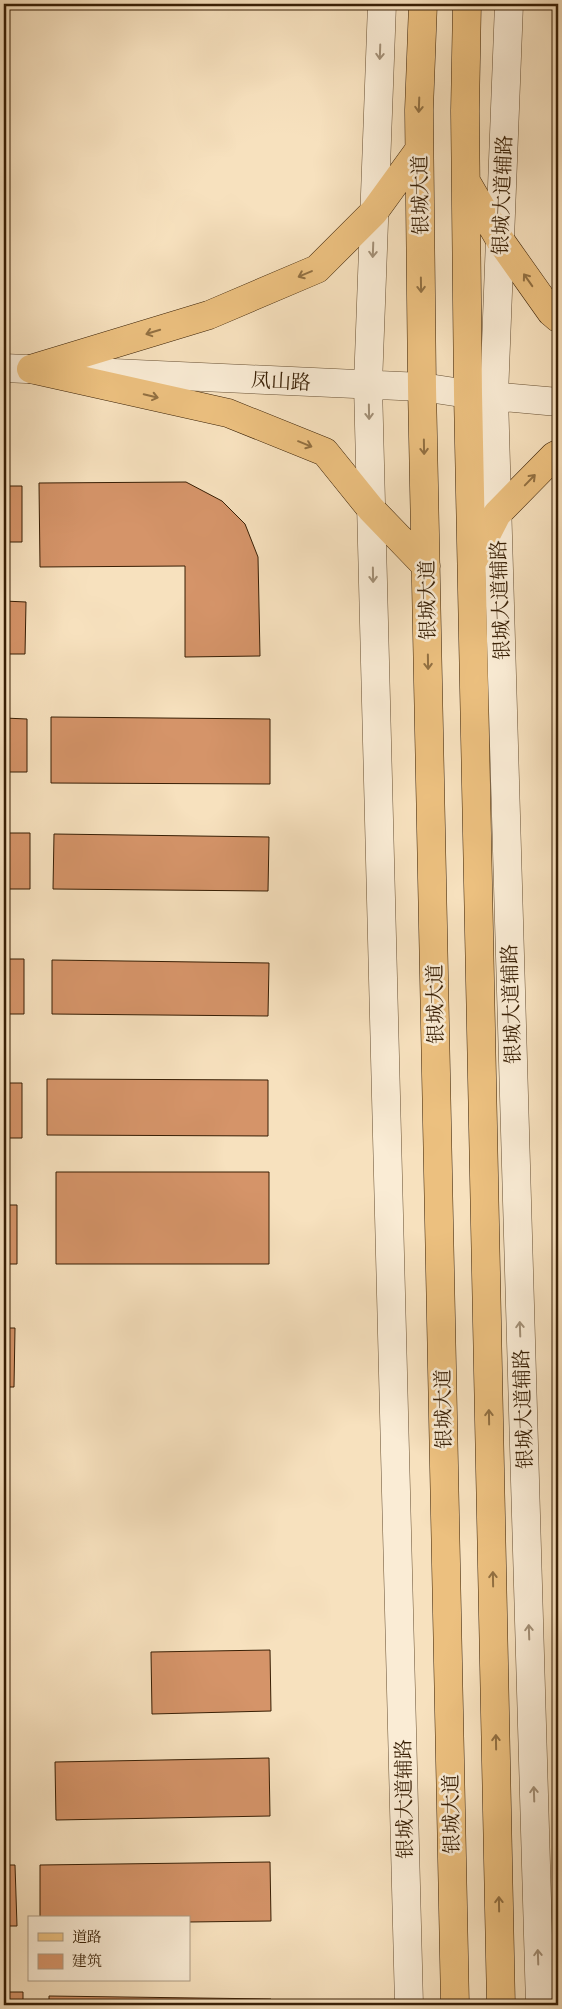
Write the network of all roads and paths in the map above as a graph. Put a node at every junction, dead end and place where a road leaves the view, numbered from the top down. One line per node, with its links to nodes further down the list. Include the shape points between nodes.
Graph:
1 (382, 4): 7 (street, 银城大道辅路, one-way to 7)
2 (423, 4): 5 (main road, 银城大道, one-way to 5)
3 (468, 4): 6 (main road)
4 (509, 4): 8 (street, 银城大道辅路)
5 (420, 150): 7 (main road); 13 (main road, 银城大道, one-way to 13)
6 (466, 180): 8 (main road); 14 (main road)
7 (374, 212): 11 (main road, one-way to 11, via 317,269 209,316); 12 (street, 银城大道辅路, one-way to 12)
8 (500, 240): 9 (main road, one-way to 8, via 550,312); 14 (street, 银城大道辅路)
9 (558, 318)
10 (4, 368): 11 (street, 凤山路)
11 (31, 369): 12 (street, 凤山路); 17 (main road, one-way to 17, via 228,413 325,452)
12 (368, 385): 13 (street, 凤山路); 17 (street, 银城大道辅路, one-way to 17)
13 (422, 387): 14 (street, 凤山路); 20 (main road, 银城大道, one-way to 20)
14 (481, 395): 15 (street, 凤山路); 18 (street, 银城大道辅路); 19 (main road)
15 (558, 402)
16 (558, 454): 18 (main road, one-way to 16)
17 (371, 509): 20 (main road); 21 (street, 银城大道辅路, one-way to 21)
18 (497, 514): 19 (main road); 24 (street, 银城大道辅路, one-way to 18)
19 (472, 562): 23 (main road, one-way to 19)
20 (426, 566): 22 (main road, 银城大道, one-way to 22)
21 (410, 2005)
22 (454, 2005)
23 (501, 2005)
24 (540, 2005)

